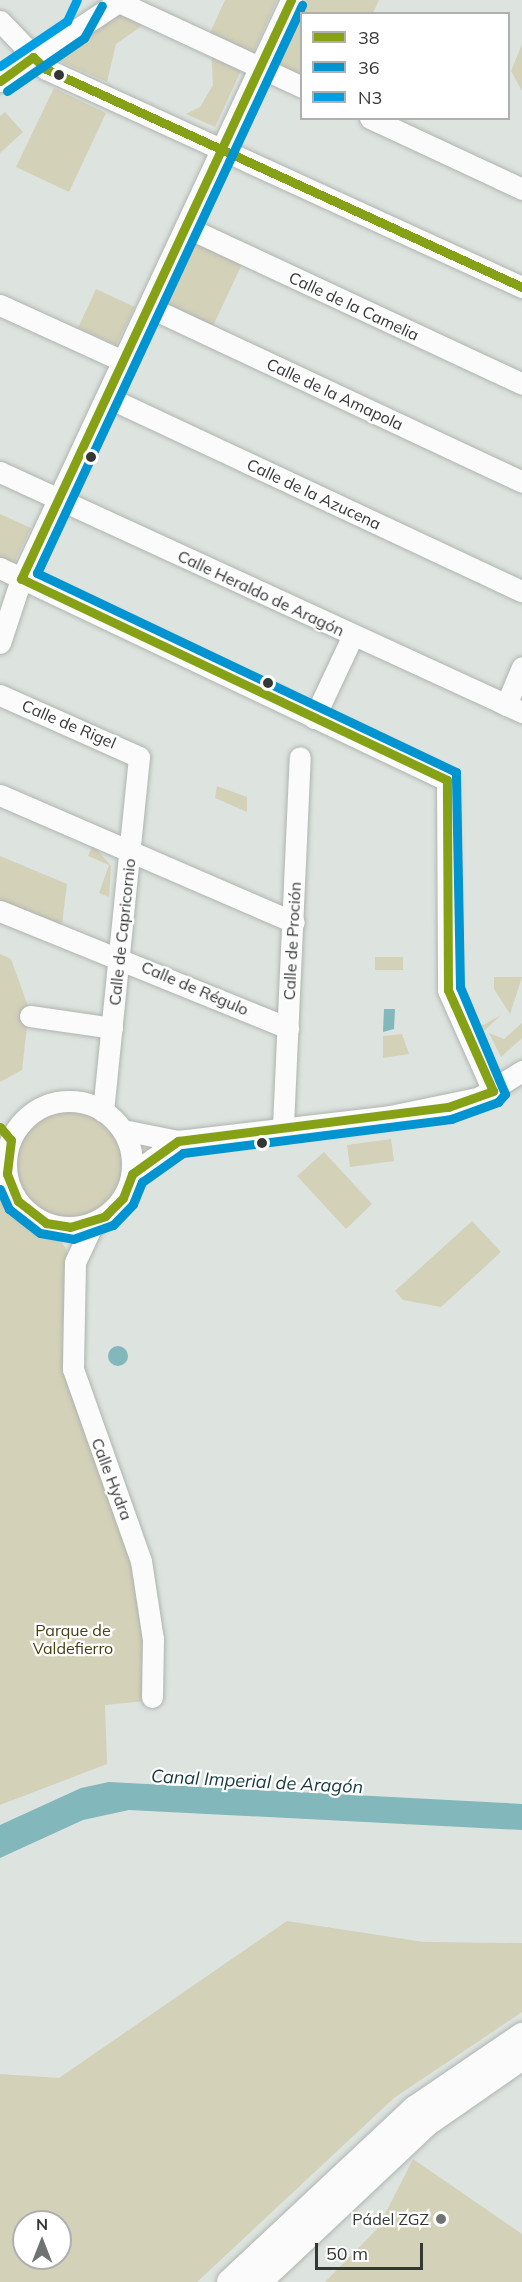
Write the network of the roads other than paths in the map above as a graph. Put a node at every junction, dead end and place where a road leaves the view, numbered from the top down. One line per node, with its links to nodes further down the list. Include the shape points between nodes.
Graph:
1 (91, 0): 5 (street)
2 (291, 0): 7 (street)
3 (120, 1): 5 (street); 7 (street)
4 (0, 21): 6 (street)
5 (76, 29): 6 (street)
6 (33, 57): 8 (street); 11 (street, via 46,69)
7 (260, 68): 9 (street); 11 (street)
8 (0, 81)
9 (300, 86)
10 (374, 120): 12 (street)
11 (221, 150): 13 (street); 14 (street)
12 (522, 189)
13 (186, 227): 16 (street); 18 (street, Calle de la Camelia)
14 (522, 287)
15 (0, 304): 17 (street)
16 (149, 307): 17 (street); 21 (street, Calle de la Amapola)
17 (123, 361): 19 (street)
18 (522, 384)
19 (106, 397): 22 (street); 25 (street, Calle de la Azucena)
20 (0, 472): 22 (street, Calle Heraldo de Aragón)
21 (522, 482)
22 (58, 500): 24 (street); 26 (street, Calle Heraldo de Aragón)
23 (0, 568): 24 (street)
24 (21, 579): 27 (street); 31 (street)
25 (522, 591)
26 (352, 635): 30 (street, Calle Heraldo de Aragón); 31 (street)
27 (0, 643)
28 (522, 667): 30 (street)
29 (0, 695): 32 (street, Calle de Rigel)
30 (514, 708)
31 (314, 718): 43 (street, via 447,780 448,990)
32 (137, 754): 35 (street, Calle de Capricornio)
33 (300, 757): 37 (street, Calle de Proción)
34 (0, 795): 35 (street)
35 (131, 850): 37 (street); 38 (street, Calle de Capricornio)
36 (0, 912): 38 (street, Calle de Régulo)
37 (294, 922): 41 (street, Calle de Proción)
38 (120, 957): 40 (street, Calle de Capricornio); 41 (street, Calle de Régulo)
39 (30, 1016): 40 (street)
40 (112, 1028): 44 (street, Calle de Capricornio)
41 (288, 1028): 45 (street, Calle de Proción)
42 (519, 1074): 43 (street)
43 (493, 1091): 45 (street, via 448,1107)
44 (103, 1111): 46 (street); 47 (street, via 81,1102 56,1102 34,1111)
45 (283, 1126): 48 (street)
46 (123, 1130): 48 (street); 50 (street)
47 (6, 1133): 49 (street)
48 (178, 1141): 50 (street)
49 (3, 1168): 51 (street)
50 (132, 1174): 52 (street, via 115,1208)
51 (9, 1199): 53 (street, via 35,1217)
52 (94, 1222): 53 (street); 54 (street, Calle Hydra)
53 (58, 1226): 54 (street, Calle Hydra)
54 (75, 1262): 55 (street, Calle Hydra, via 73,1369 141,1561 153,1639)
55 (152, 1697)
56 (522, 2036): 58 (main road, via 415,2109)
57 (522, 2057): 59 (main road, via 427,2122)
58 (230, 2282)
59 (258, 2282)

